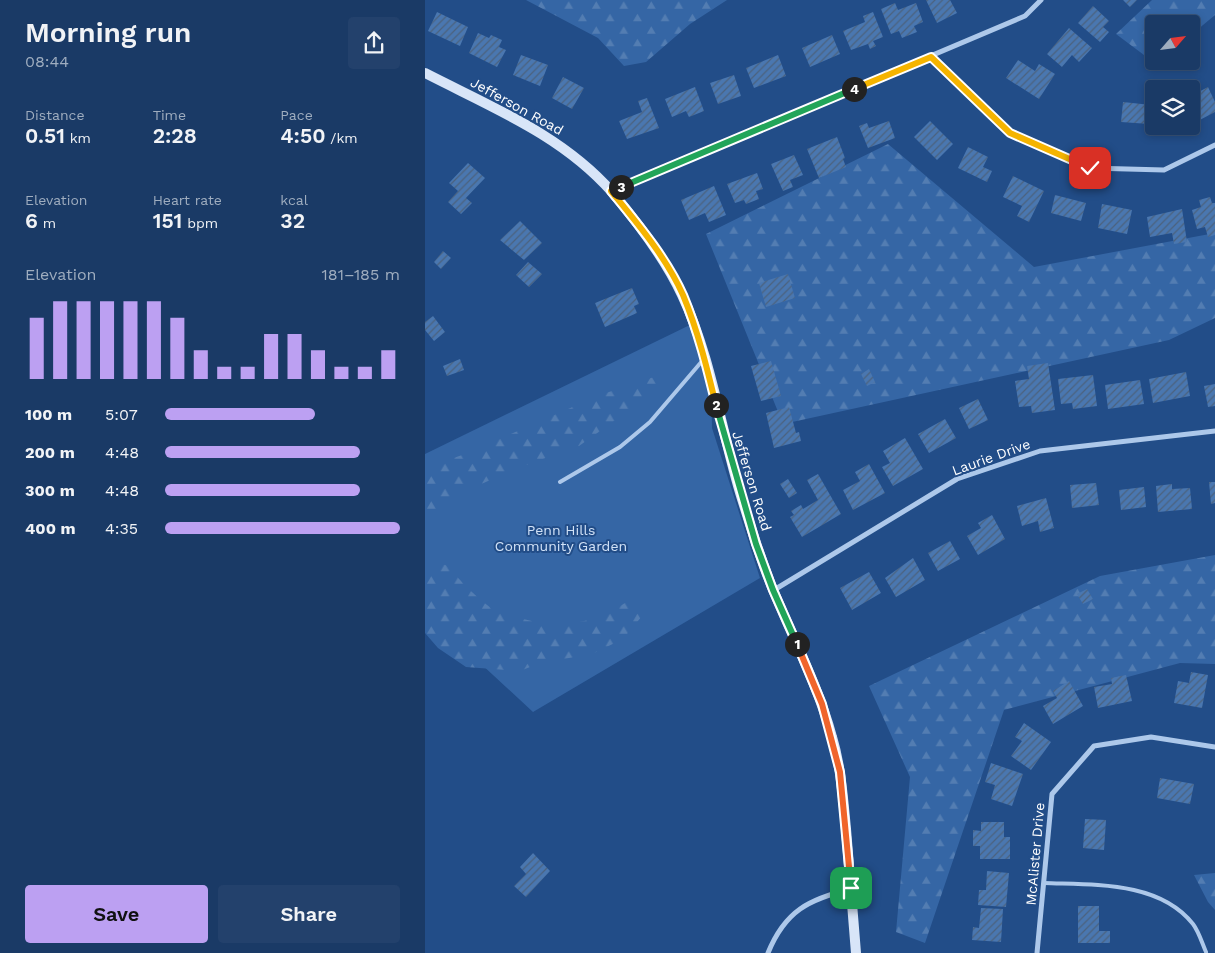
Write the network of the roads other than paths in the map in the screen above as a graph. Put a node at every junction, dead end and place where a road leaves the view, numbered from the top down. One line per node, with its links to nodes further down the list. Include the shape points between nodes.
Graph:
1 (1041, 0): 2 (street, via 1025,16)
2 (931, 57): 4 (street, via 1010,133 1090,168 1164,170); 5 (street)
3 (425, 73): 5 (street, Jefferson Road, via 559,144)
4 (1215, 145)
5 (611, 191): 6 (street, Jefferson Road, via 670,272 691,315)
6 (704, 358): 8 (lane, via 650,422 620,447); 9 (street, Jefferson Road, via 729,456)
7 (1215, 431): 9 (street, Laurie Drive, via 1040,451 957,479)
8 (560, 482)
9 (773, 590): 12 (street, Jefferson Road, via 833,738 840,772)
10 (1215, 748): 11 (street, McAlister Drive, via 1151,738 1094,746 1052,794)
11 (1044, 883): 13 (lane, via 1099,886 1151,894 1175,906 1193,925); 16 (street, McAlister Drive)
12 (851, 888): 14 (street, via 815,898 804,905 783,925); 15 (street, Jefferson Road)
13 (1206, 952)
14 (767, 953)
15 (856, 953)
16 (1037, 953)

